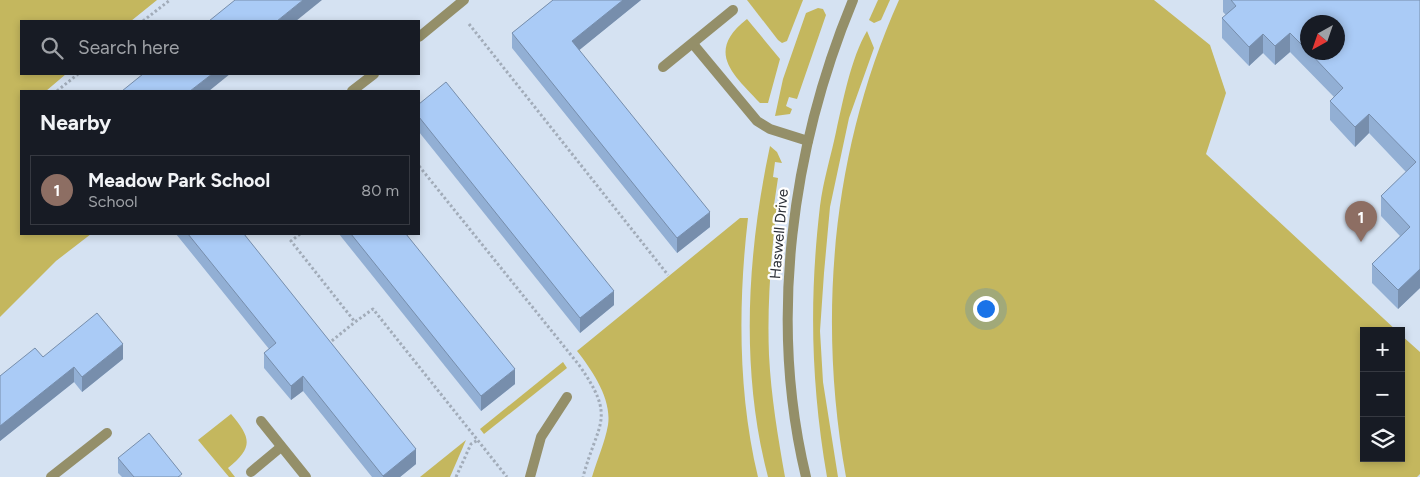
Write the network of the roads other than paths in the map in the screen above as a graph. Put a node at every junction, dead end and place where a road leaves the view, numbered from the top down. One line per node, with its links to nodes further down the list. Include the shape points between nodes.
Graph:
1 (464, 0): 4 (street)
2 (853, 0): 9 (street, Haswell Drive, via 821,88)
3 (733, 10): 5 (street)
4 (420, 37)
5 (693, 44): 6 (street); 9 (street, via 757,121)
6 (663, 67)
7 (373, 75): 8 (street)
8 (353, 90)
9 (808, 142): 18 (street, Haswell Drive, via 792,235 788,330 792,393)
10 (567, 397): 17 (street, via 541,437)
11 (260, 421): 13 (street)
12 (107, 433): 15 (street)
13 (281, 447): 14 (street); 16 (street)
14 (251, 472)
15 (55, 476)
16 (306, 477)
17 (530, 477)
18 (806, 477)

